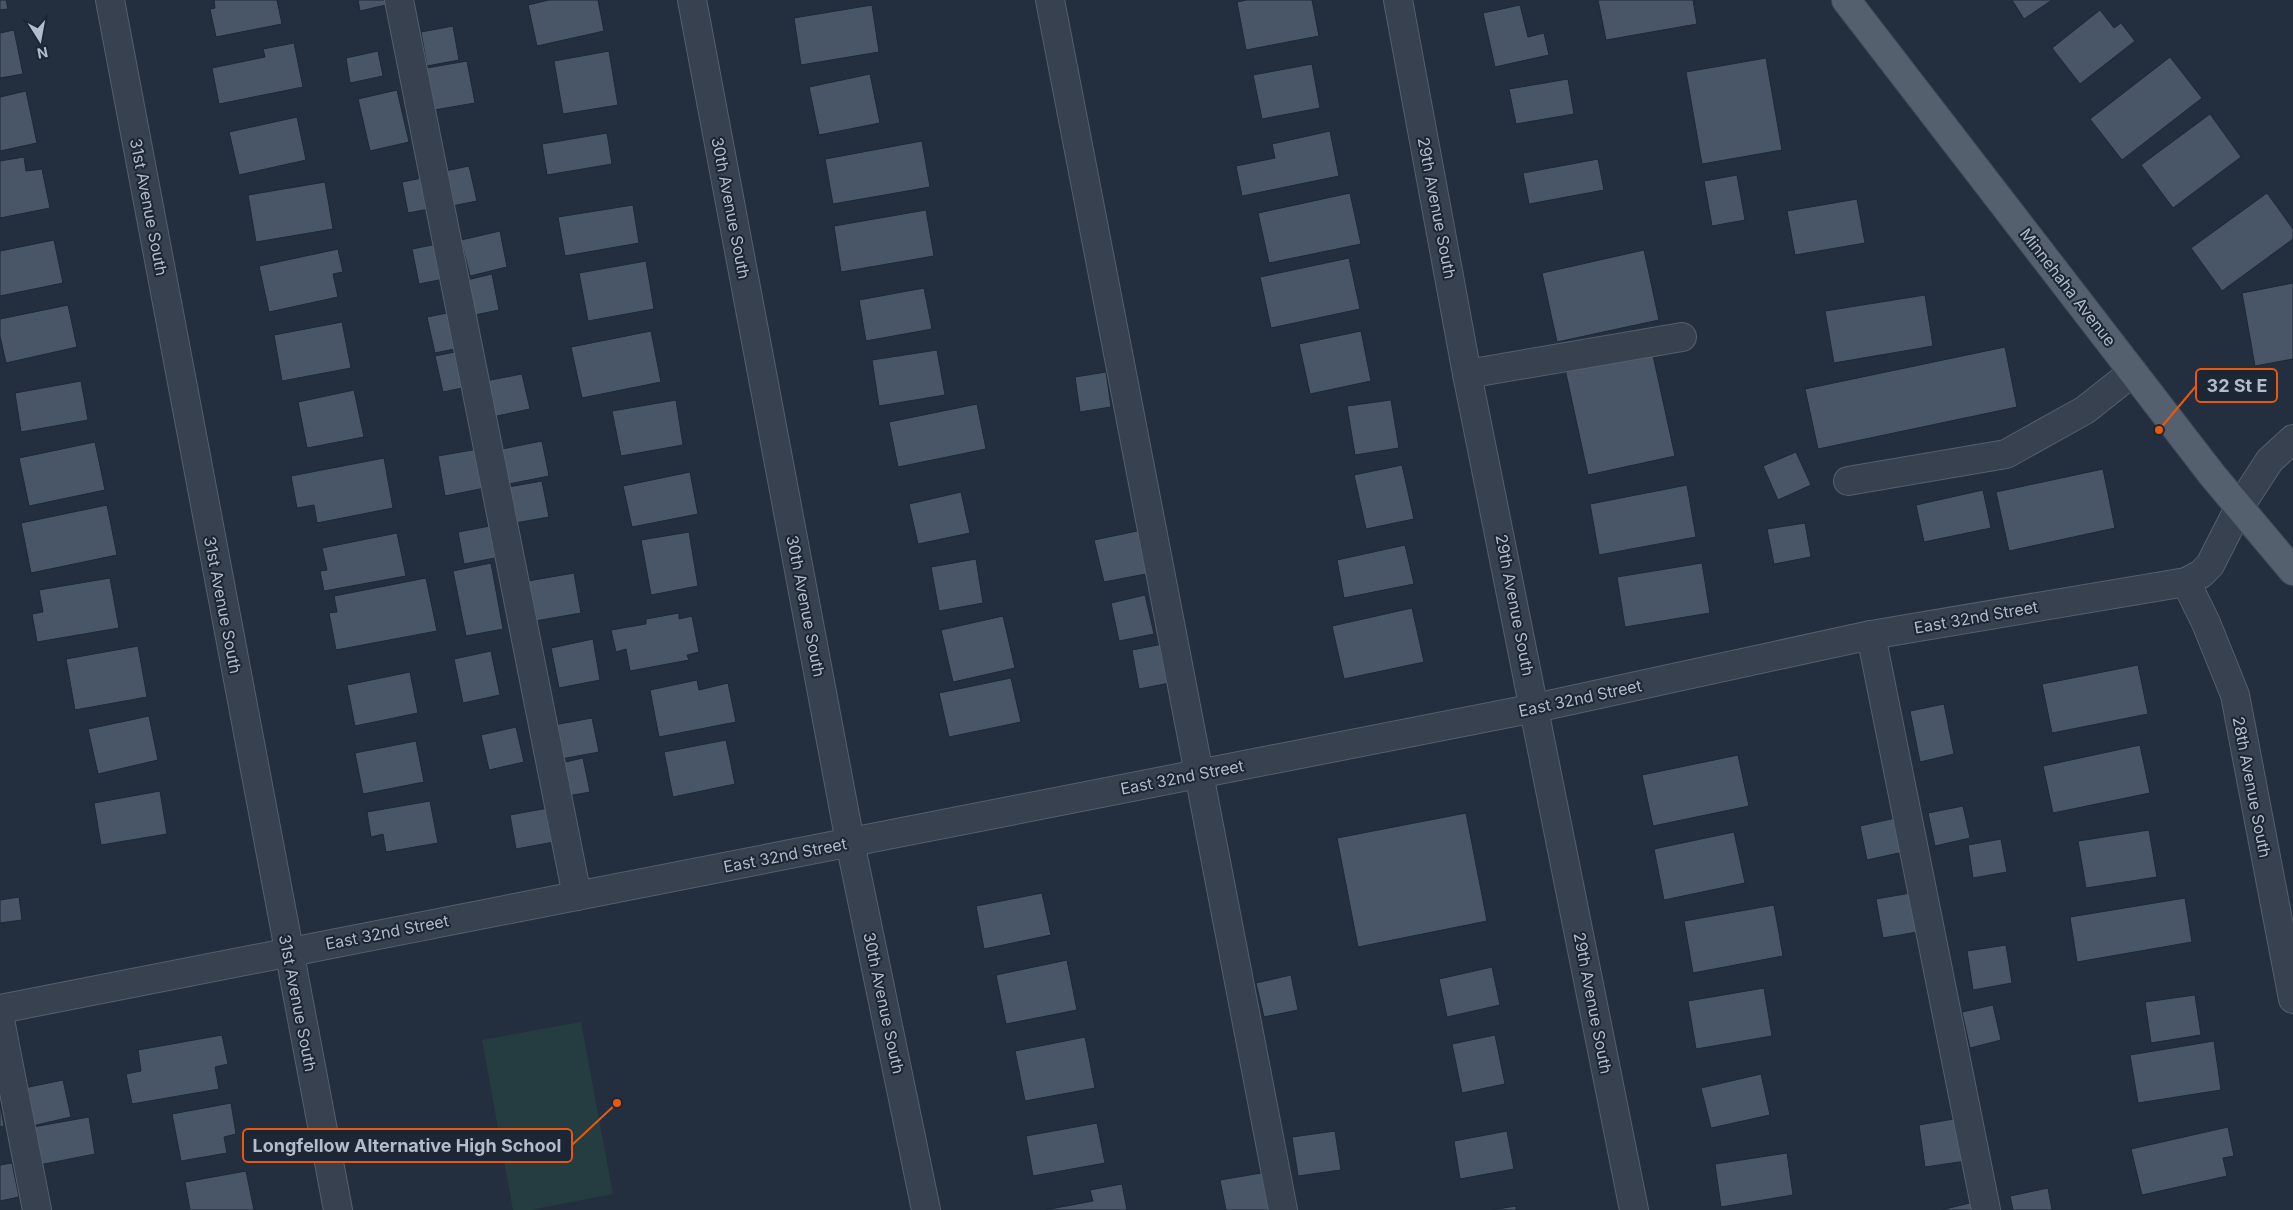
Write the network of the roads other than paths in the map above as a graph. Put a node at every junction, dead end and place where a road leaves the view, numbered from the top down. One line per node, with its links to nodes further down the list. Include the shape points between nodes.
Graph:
1 (110, 0): 20 (street, 31st Avenue South)
2 (399, 0): 19 (street)
3 (692, 0): 18 (street, 30th Avenue South)
4 (1050, 0): 17 (street)
5 (1398, 0): 9 (street, 29th Avenue South)
6 (1846, 0): 8 (main road, Minnehaha Avenue)
7 (1682, 337): 9 (street)
8 (2133, 372): 11 (street, via 2085,410 2006,454); 12 (main road, Minnehaha Avenue)
9 (1468, 374): 16 (street, 29th Avenue South)
10 (2293, 439): 12 (street, East 32nd Street, via 2270,460)
11 (1848, 481)
12 (2240, 506): 13 (main road, Minnehaha Avenue); 14 (street, East 32nd Street, via 2210,565)
13 (2293, 572)
14 (2186, 582): 15 (street, East 32nd Street); 21 (street, 28th Avenue South, via 2235,696)
15 (1871, 635): 16 (street, East 32nd Street); 29 (street)
16 (1535, 708): 17 (street, East 32nd Street); 28 (street, 29th Avenue South)
17 (1200, 774): 18 (street, East 32nd Street); 27 (street)
18 (850, 842): 19 (street, East 32nd Street); 26 (street, 30th Avenue South)
19 (578, 896): 20 (street, East 32nd Street)
20 (288, 951): 22 (street, East 32nd Street); 25 (street, 31st Avenue South)
21 (2293, 1000)
22 (0, 1008)
23 (0, 1020): 24 (street)
24 (37, 1210)
25 (338, 1210)
26 (926, 1210)
27 (1283, 1210)
28 (1634, 1210)
29 (1986, 1210)

